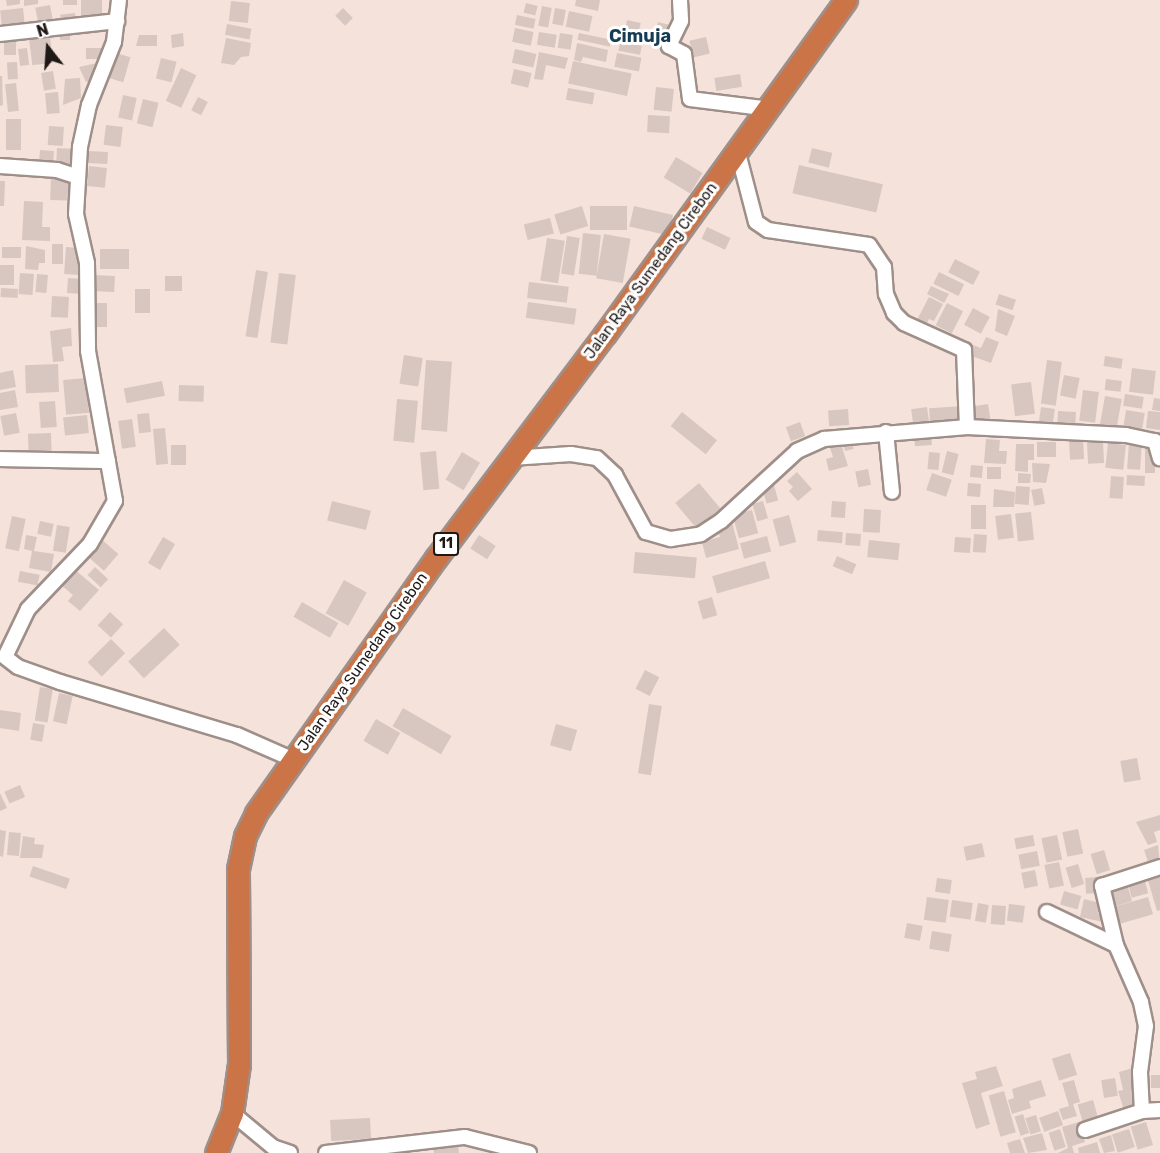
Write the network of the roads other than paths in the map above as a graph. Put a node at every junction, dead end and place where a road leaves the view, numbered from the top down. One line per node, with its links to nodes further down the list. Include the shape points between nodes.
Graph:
1 (119, 0): 4 (street)
2 (680, 0): 6 (street, via 681,21 669,46 684,54 690,99)
3 (846, 0): 6 (highway, Jalan Raya Sumedang Cirebon / 11)
4 (117, 21): 5 (street); 9 (street, via 114,42 89,105)
5 (0, 34)
6 (770, 109): 7 (highway, Jalan Raya Sumedang Cirebon / 11)
7 (738, 153): 10 (street, via 756,222 768,230 869,245 884,267 886,294 894,313 904,323 964,350); 13 (highway, Jalan Raya Sumedang Cirebon / 11)
8 (0, 166): 9 (street, via 57,170)
9 (78, 177): 16 (street, via 76,214 87,263 88,351)
10 (967, 427): 11 (street); 12 (street)
11 (886, 432): 13 (street, via 824,439 797,451 721,521 701,534 671,539 646,532 615,475 597,459 571,454); 17 (street)
12 (1158, 440): 14 (street)
13 (511, 458): 19 (highway, Jalan Raya Sumedang Cirebon / 11)
14 (1160, 458)
15 (0, 459): 16 (street)
16 (108, 461): 18 (street, via 115,494 112,510 90,544 28,609)
17 (892, 492)
18 (3, 660): 19 (street, via 60,682 237,735)
19 (294, 760): 25 (highway, Jalan Raya Sumedang Cirebon / 11, via 256,813 245,836 238,869 239,1064)
20 (1160, 867): 22 (street, via 1102,886)
21 (1047, 912): 22 (street)
22 (1116, 945): 24 (street, via 1141,1002 1146,1026 1140,1072)
23 (1160, 1110): 24 (street)
24 (1142, 1111): 26 (street)
25 (232, 1113): 27 (street); 28 (highway, Jalan Raya Sumedang Cirebon / 11)
26 (1084, 1130)
27 (267, 1148): 29 (street)
28 (216, 1153)
29 (290, 1153)
30 (326, 1153): 31 (street, via 465,1137)
31 (529, 1153)

